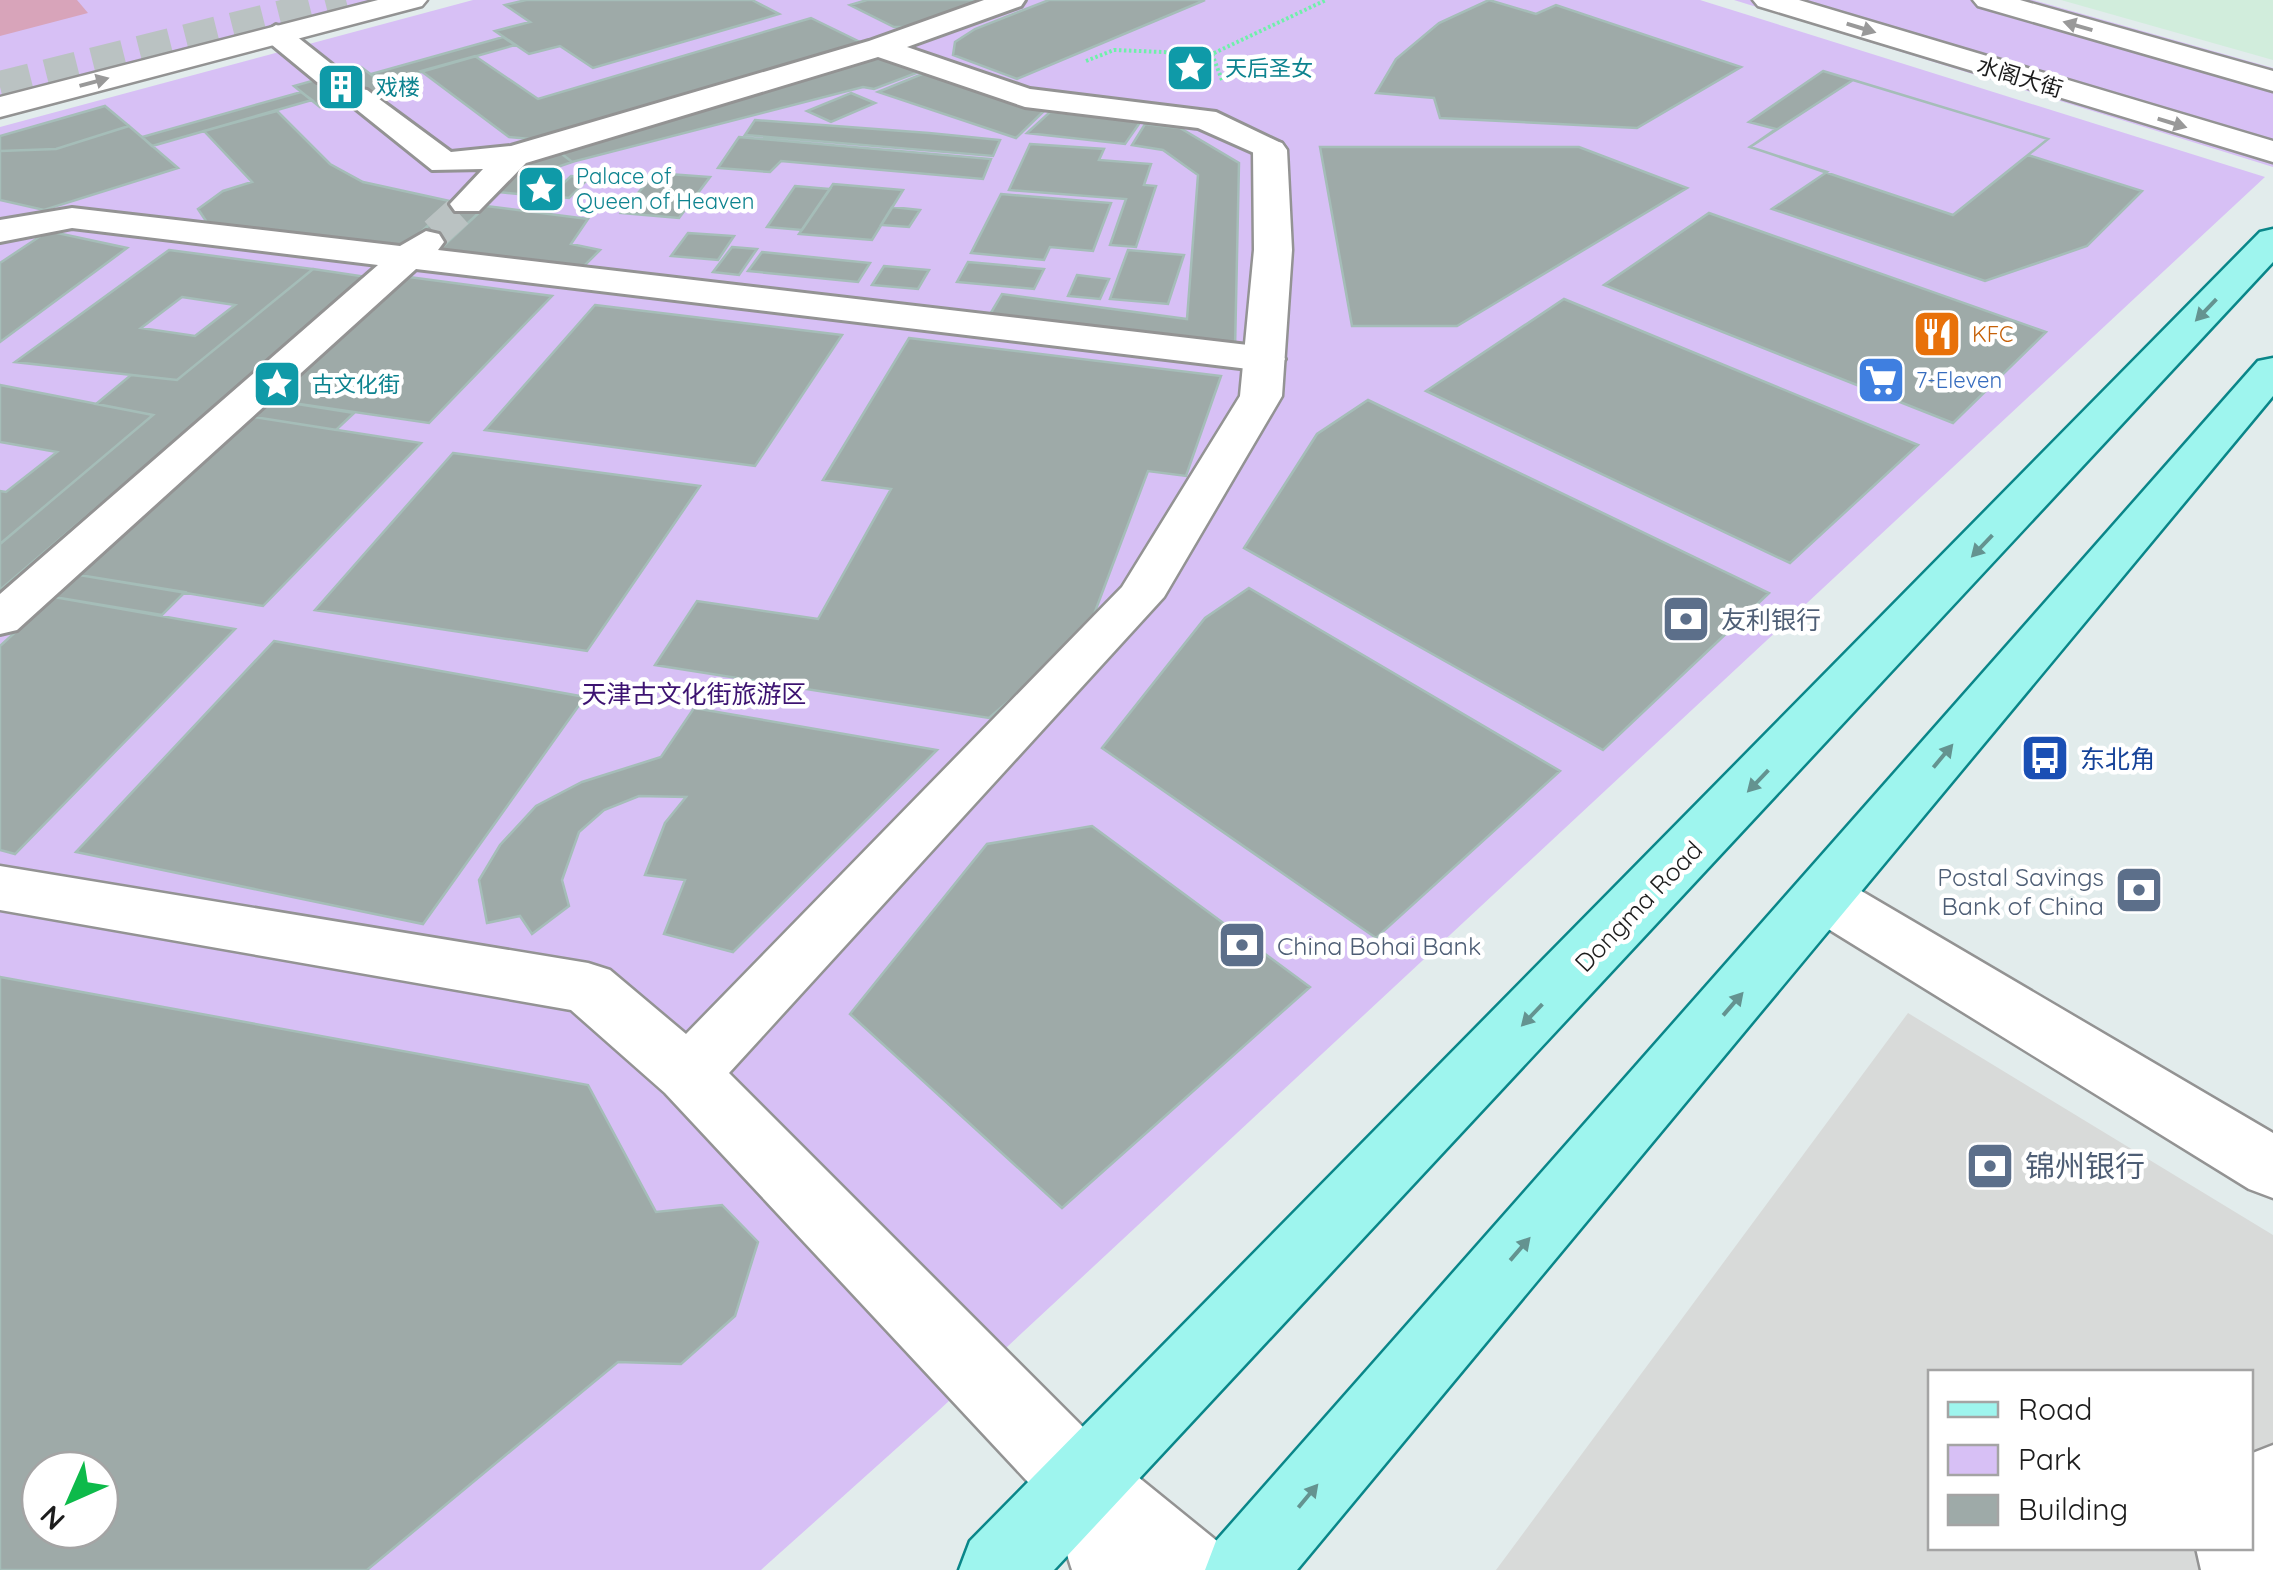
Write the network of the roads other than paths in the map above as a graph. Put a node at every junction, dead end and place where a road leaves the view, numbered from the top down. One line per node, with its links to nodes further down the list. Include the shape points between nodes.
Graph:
1 (412, 0): 5 (street)
2 (1011, 0): 6 (street)
3 (1768, 0): 12 (street, 水阁大街, one-way to 12)
4 (1988, 0): 8 (street, one-way to 4)
5 (276, 34): 7 (street); 10 (street, one-way to 5)
6 (878, 47): 11 (street, via 1025,98 1204,119); 13 (street)
7 (328, 76)
8 (2273, 81)
9 (356, 97): 14 (street)
10 (0, 107)
11 (1270, 150): 18 (street, via 1273,250)
12 (2273, 152)
13 (514, 156): 14 (street); 14 (street, via 471,200)
14 (444, 163)
15 (0, 231): 17 (street, via 72,218)
16 (2273, 240): 25 (main road, Dongma Road, one-way to 25)
17 (422, 246): 18 (street); 20 (street)
18 (1264, 359): 23 (street, via 1261,396 1140,597)
19 (2273, 370): 22 (main road, one-way to 19)
20 (0, 619)
21 (0, 888): 23 (street, via 588,988)
22 (1824, 898): 24 (street); 32 (main road, one-way to 22)
23 (688, 1074): 25 (street)
24 (2273, 1168)
25 (1083, 1483): 29 (main road, Dongma Road); 30 (street); 31 (street)
26 (2273, 1484): 27 (street)
27 (2253, 1518)
28 (2235, 1550): 33 (street)
29 (1000, 1570)
30 (1112, 1570)
31 (1188, 1570)
32 (1245, 1570)
33 (2257, 1570)

